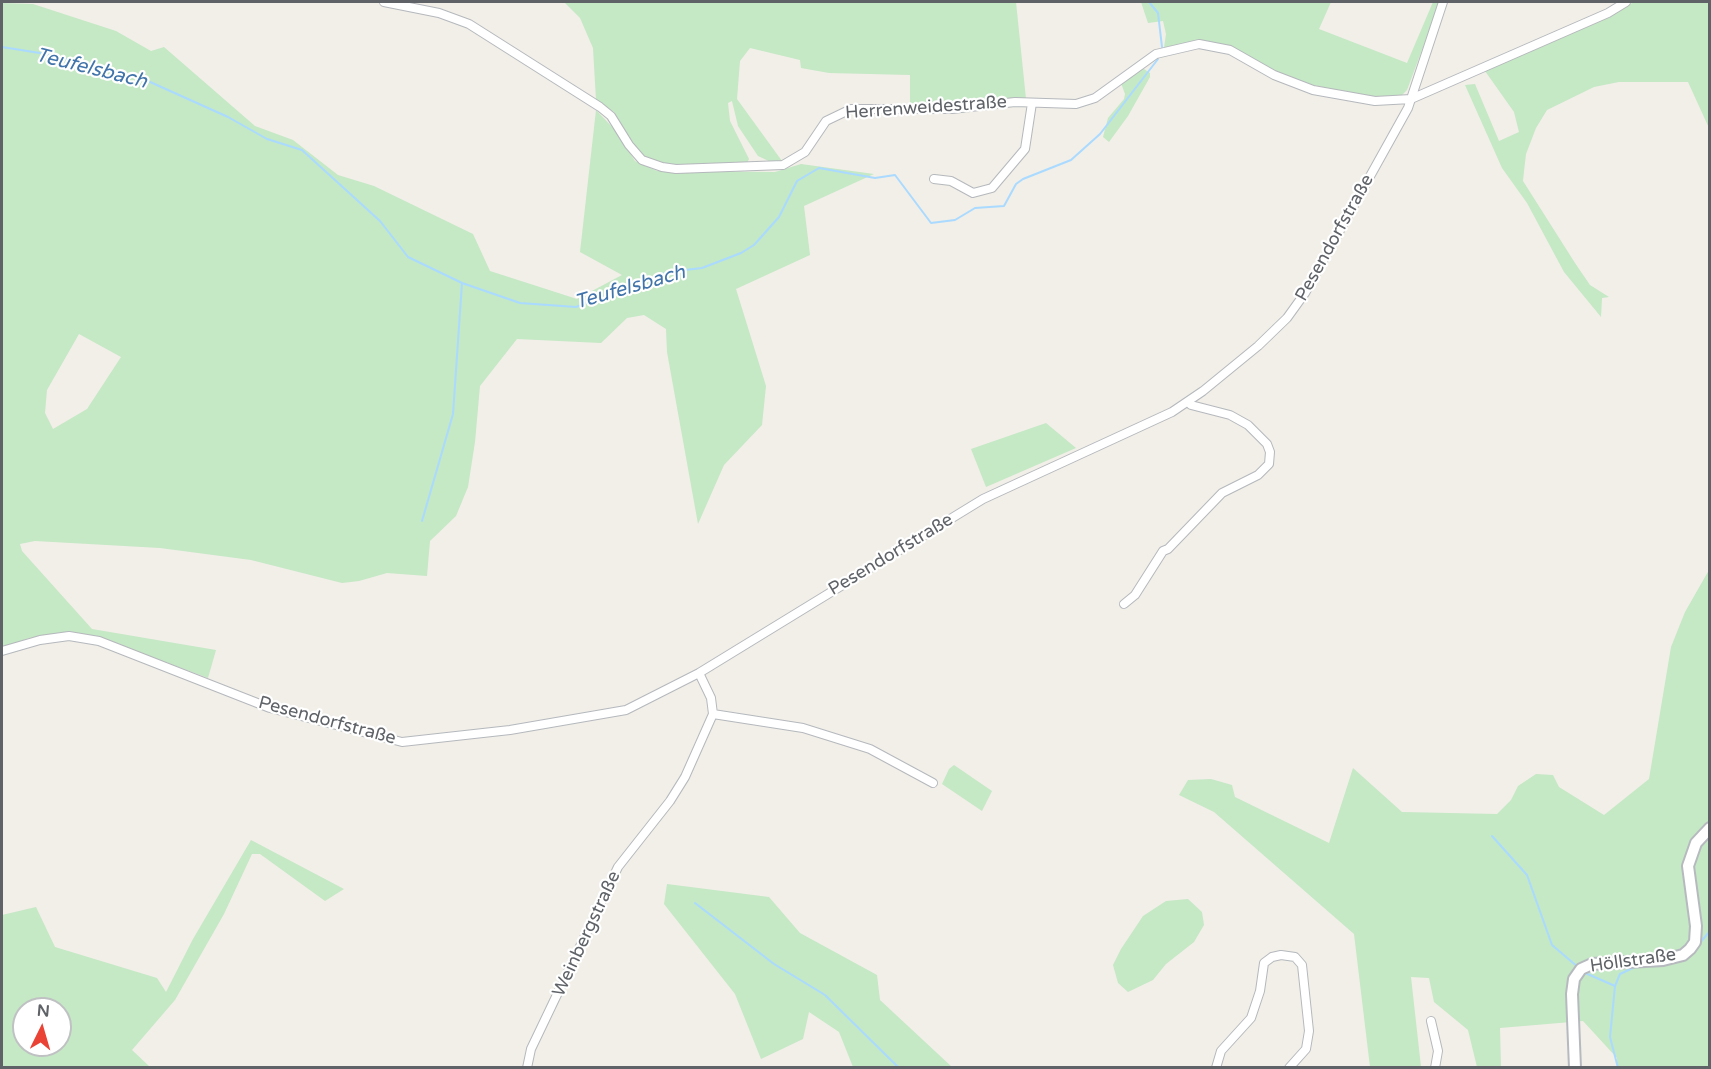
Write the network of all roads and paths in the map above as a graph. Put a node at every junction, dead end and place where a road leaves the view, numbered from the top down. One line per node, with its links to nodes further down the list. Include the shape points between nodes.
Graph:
1 (384, 2): 5 (street, Herrenweidestraße, via 439,13 469,24 600,107 618,125 635,154 662,168 783,165 805,152 826,121 851,109 952,109)
2 (1443, 2): 4 (street, Pesendorfstraße)
3 (1626, 2): 4 (street)
4 (1411, 99): 5 (street, Herrenweidestraße, via 1375,101 1313,90 1274,75 1230,50 1199,44 1155,54 1086,102); 7 (street, Pesendorfstraße, via 1295,308 1258,346)
5 (1032, 103): 6 (street, via 1025,149 992,188 973,193 951,181)
6 (934, 179)
7 (1188, 402): 9 (street, via 1248,425 1267,444 1269,464 1258,476 1222,493 1163,551); 12 (street, Pesendorfstraße, via 983,499)
8 (1126, 593): 9 (street)
9 (1135, 595): 10 (street)
10 (1124, 604)
11 (2, 651): 12 (street, Pesendorfstraße, via 69,636 99,641 270,708 402,742 510,730 626,710)
12 (699, 673): 13 (street, via 711,698)
13 (713, 714): 14 (street, via 814,731 870,749); 17 (street, Weinbergstraße, via 680,785 618,867 531,1049)
14 (933, 783)
15 (1710, 828): 21 (street, Höllstraße, via 1696,843 1688,866 1696,926 1695,942 1690,949 1663,960 1592,964 1581,969 1574,979)
16 (1431, 1021): 20 (street, via 1438,1051)
17 (526, 1068)
18 (1216, 1068): 19 (street, via 1221,1051 1249,1022 1260,991 1264,963 1281,955 1295,957 1302,965 1309,1031 1306,1049)
19 (1289, 1068)
20 (1435, 1068)
21 (1575, 1068)

